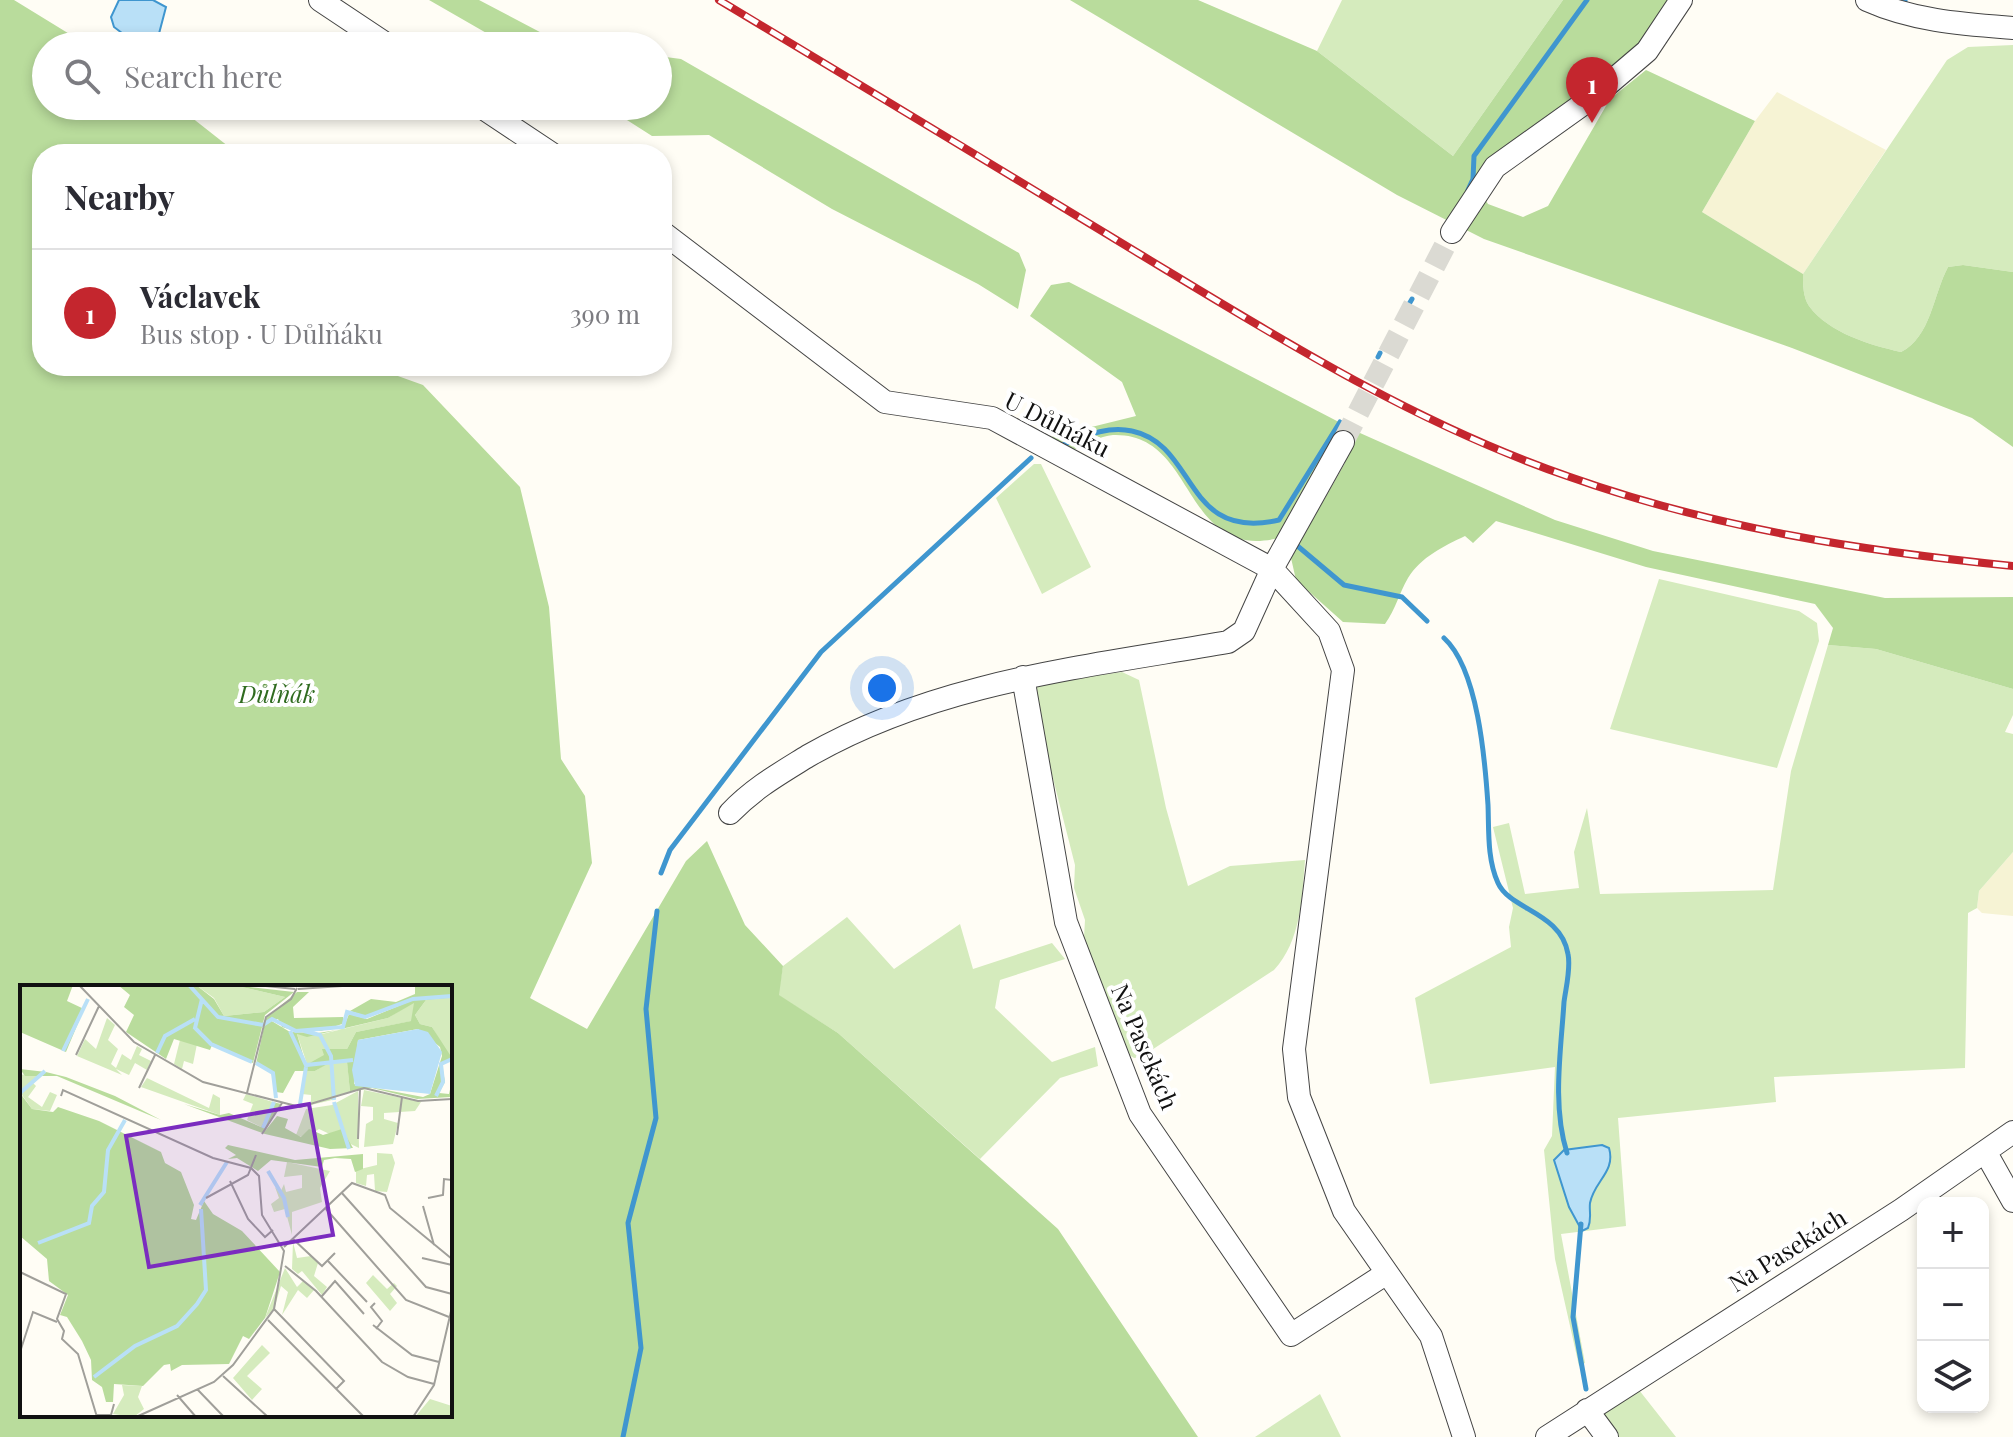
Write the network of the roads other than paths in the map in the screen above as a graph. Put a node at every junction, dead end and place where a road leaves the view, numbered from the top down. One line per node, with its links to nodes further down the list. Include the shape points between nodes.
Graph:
1 (320, 0): 5 (street)
2 (1681, 0): 8 (street, via 1647,51 1495,167)
3 (1867, 0): 4 (street, via 1907,16)
4 (2013, 28)
5 (368, 32)
6 (501, 120): 7 (street)
7 (537, 144)
8 (1452, 232)
9 (672, 240): 11 (street, U Důlňáku, via 885,402 992,418)
10 (1343, 442): 11 (street)
11 (1272, 569): 12 (street, via 1244,631 1228,642); 17 (street, via 1329,631 1343,670 1294,1049 1299,1097 1344,1211)
12 (1023, 677): 13 (street, via 931,700 837,740 754,788); 17 (street, Na Pasekách, via 1066,922 1140,1114 1291,1335)
13 (730, 813)
14 (2013, 1132): 15 (street, Na Pasekách)
15 (1986, 1153): 16 (street); 18 (street, Na Pasekách)
16 (2013, 1201)
17 (1387, 1273): 19 (street, via 1431,1336)
18 (1587, 1410): 20 (street, Na Pasekách); 21 (street)
19 (1464, 1437)
20 (1547, 1437)
21 (1607, 1437)

